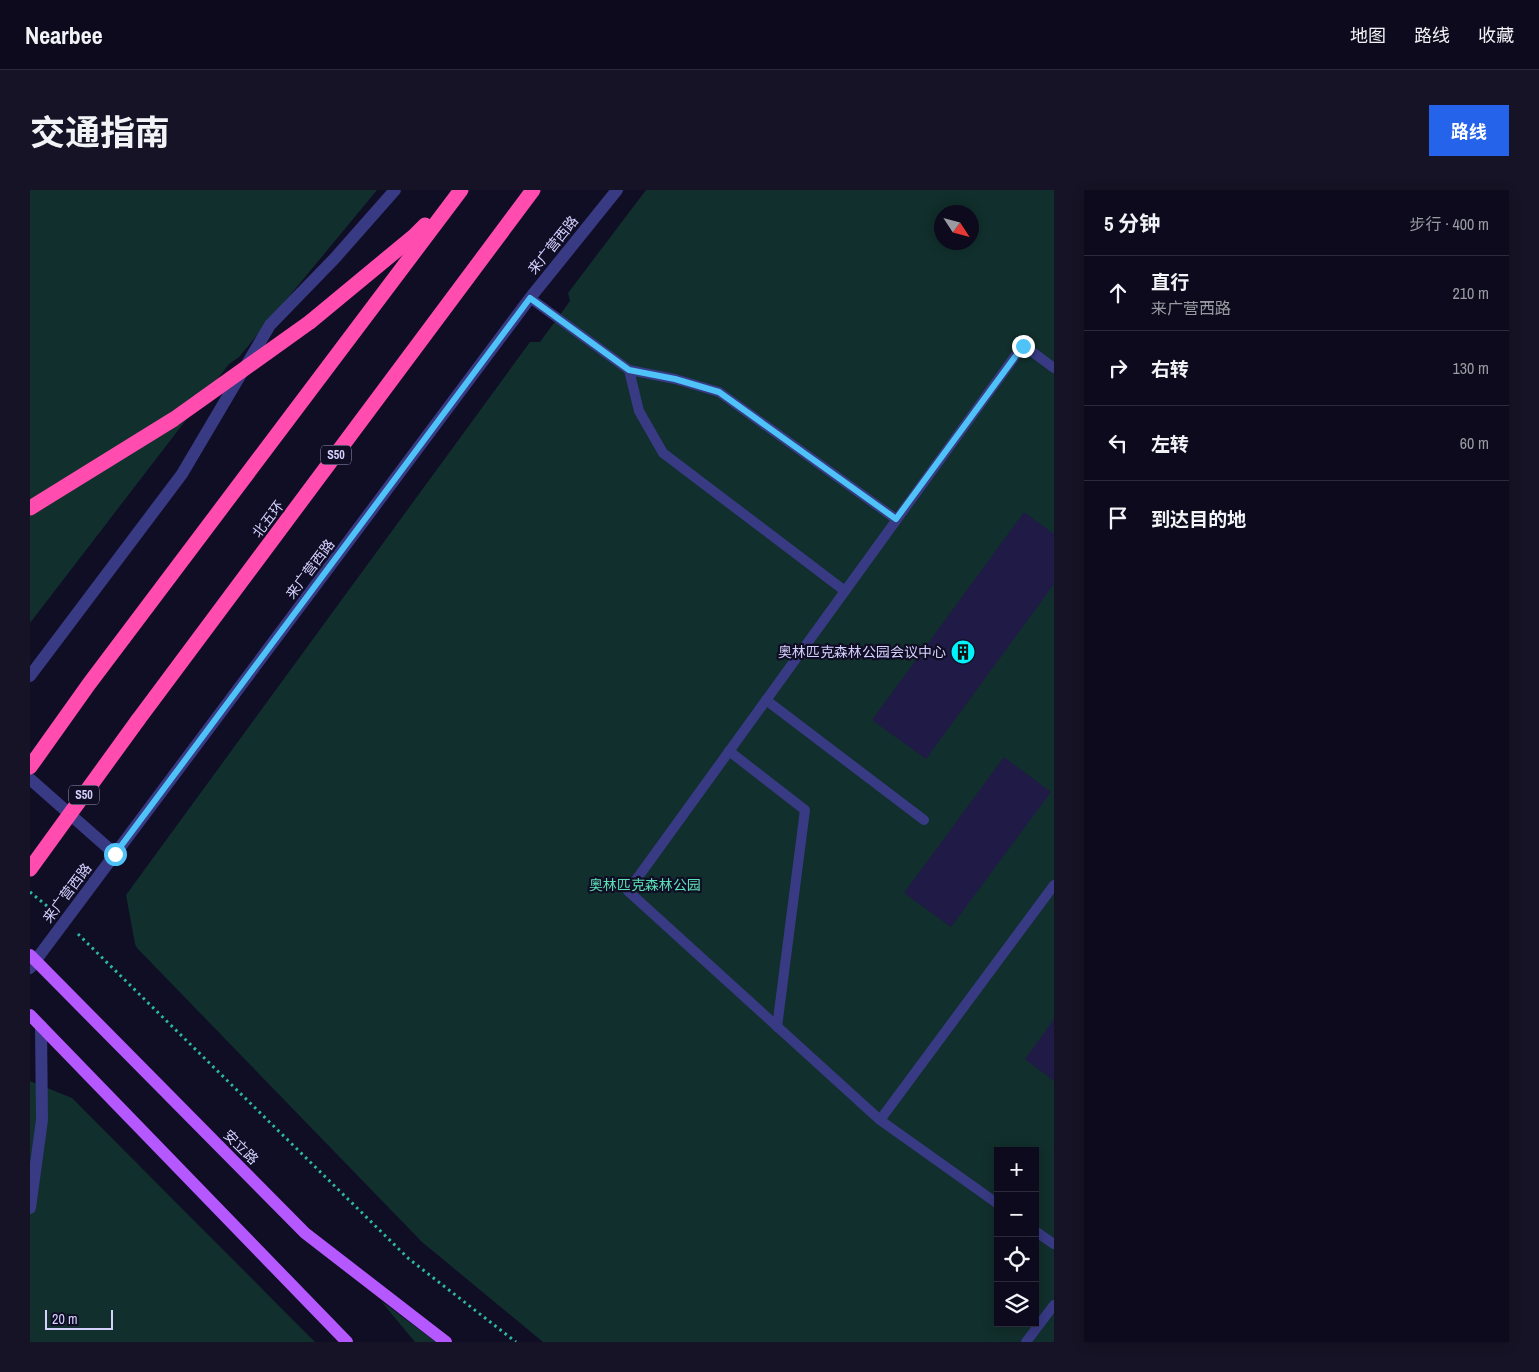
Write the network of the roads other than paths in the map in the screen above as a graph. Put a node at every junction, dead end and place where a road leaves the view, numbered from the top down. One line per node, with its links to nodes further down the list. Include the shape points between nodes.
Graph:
1 (395, 190): 11 (street, via 270,325 182,474)
2 (460, 190): 8 (highway, bridge, via 414,236 310,322 174,419); 14 (highway)
3 (533, 190): 18 (highway, 北五环 / S50, bridge)
4 (617, 190): 5 (street, 来广营西路)
5 (530, 298): 7 (lane); 17 (street, 来广营西路)
6 (1054, 368): 9 (lane, via 1023,346)
7 (629, 370): 9 (lane, via 719,392); 10 (lane, via 638,411 663,453)
8 (30, 508)
9 (896, 519): 10 (lane)
10 (845, 591): 12 (lane)
11 (30, 676)
12 (766, 700): 13 (lane); 16 (lane)
13 (729, 751): 23 (lane, via 805,810); 23 (lane, via 628,891)
14 (30, 767)
15 (30, 779): 17 (street)
16 (924, 820)
17 (115, 854): 20 (street, 来广营西路)
18 (30, 869)
19 (1054, 885): 24 (lane)
20 (32, 962): 31 (main road, 安立路, via 305,1233)
21 (30, 1015): 22 (main road)
22 (41, 1026): 26 (street, via 42,1120); 30 (main road)
23 (777, 1027): 24 (lane)
24 (880, 1120): 25 (lane)
25 (994, 1201)
26 (30, 1208)
27 (1039, 1234): 28 (lane)
28 (1054, 1244)
29 (1054, 1305): 32 (lane)
30 (347, 1342)
31 (446, 1342)
32 (1026, 1342)

